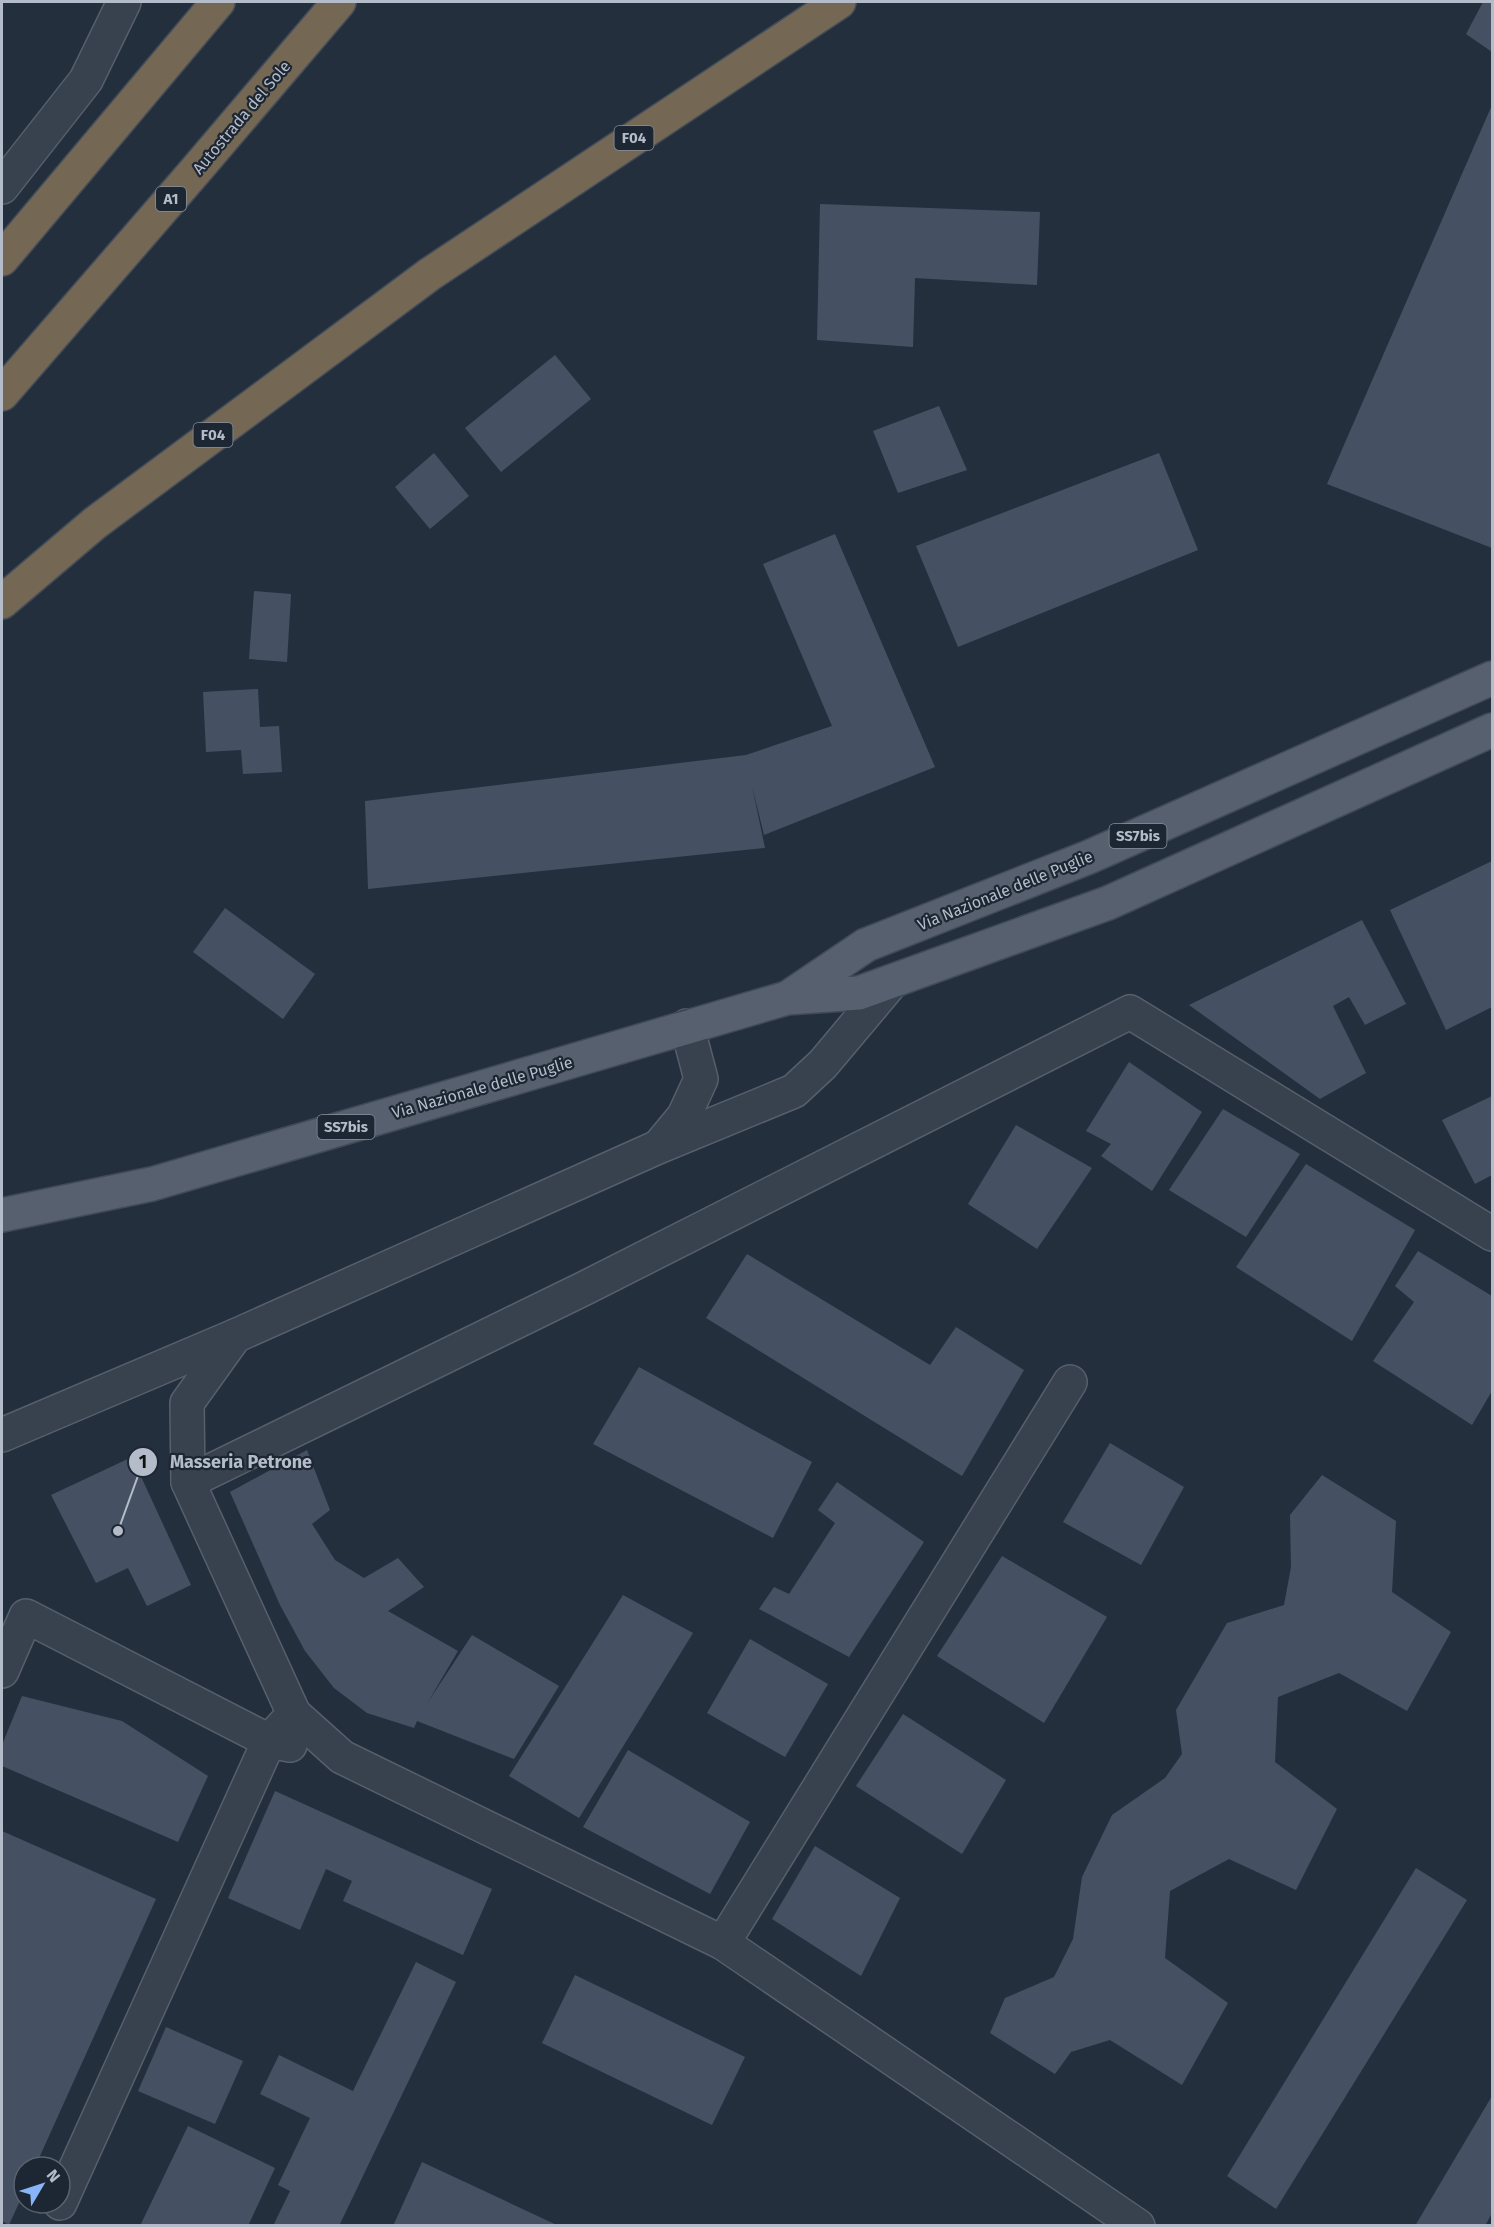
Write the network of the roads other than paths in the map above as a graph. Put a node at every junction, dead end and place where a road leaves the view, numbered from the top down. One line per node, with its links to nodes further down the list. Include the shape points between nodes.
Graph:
1 (124, 2): 5 (street, via 86,80)
2 (218, 2): 6 (highway)
3 (339, 2): 7 (highway, Autostrada del Sole / A1)
4 (838, 2): 8 (highway, F04, via 430,274 95,523)
5 (2, 187)
6 (2, 259)
7 (2, 394)
8 (2, 602)
9 (1492, 678): 12 (main road, Via Nazionale delle Puglie / SS7bis, via 1089,857 866,945)
10 (1492, 730): 11 (main road, Via Nazionale delle Puglie / SS7bis, via 1108,903)
11 (891, 983): 12 (main road, Via Nazionale delle Puglie / SS7bis, via 860,993); 14 (street, via 823,1064 794,1091)
12 (787, 998): 13 (main road, Via Nazionale delle Puglie / SS7bis)
13 (687, 1026): 14 (street, via 701,1079 684,1116); 15 (main road, Via Nazionale delle Puglie / SS7bis, via 152,1184)
14 (658, 1147): 17 (street)
15 (2, 1215)
16 (1492, 1234): 20 (street, via 1130,1012 585,1288)
17 (235, 1336): 19 (street); 20 (street, via 187,1403)
18 (1070, 1382): 26 (street)
19 (2, 1435)
20 (188, 1482): 23 (street)
21 (14, 1610): 22 (street); 24 (street)
22 (2, 1671)
23 (294, 1714): 24 (street); 25 (street)
24 (269, 1741): 25 (street); 27 (street)
25 (342, 1757): 26 (street)
26 (723, 1943): 28 (street)
27 (72, 2176)
28 (1138, 2226)

